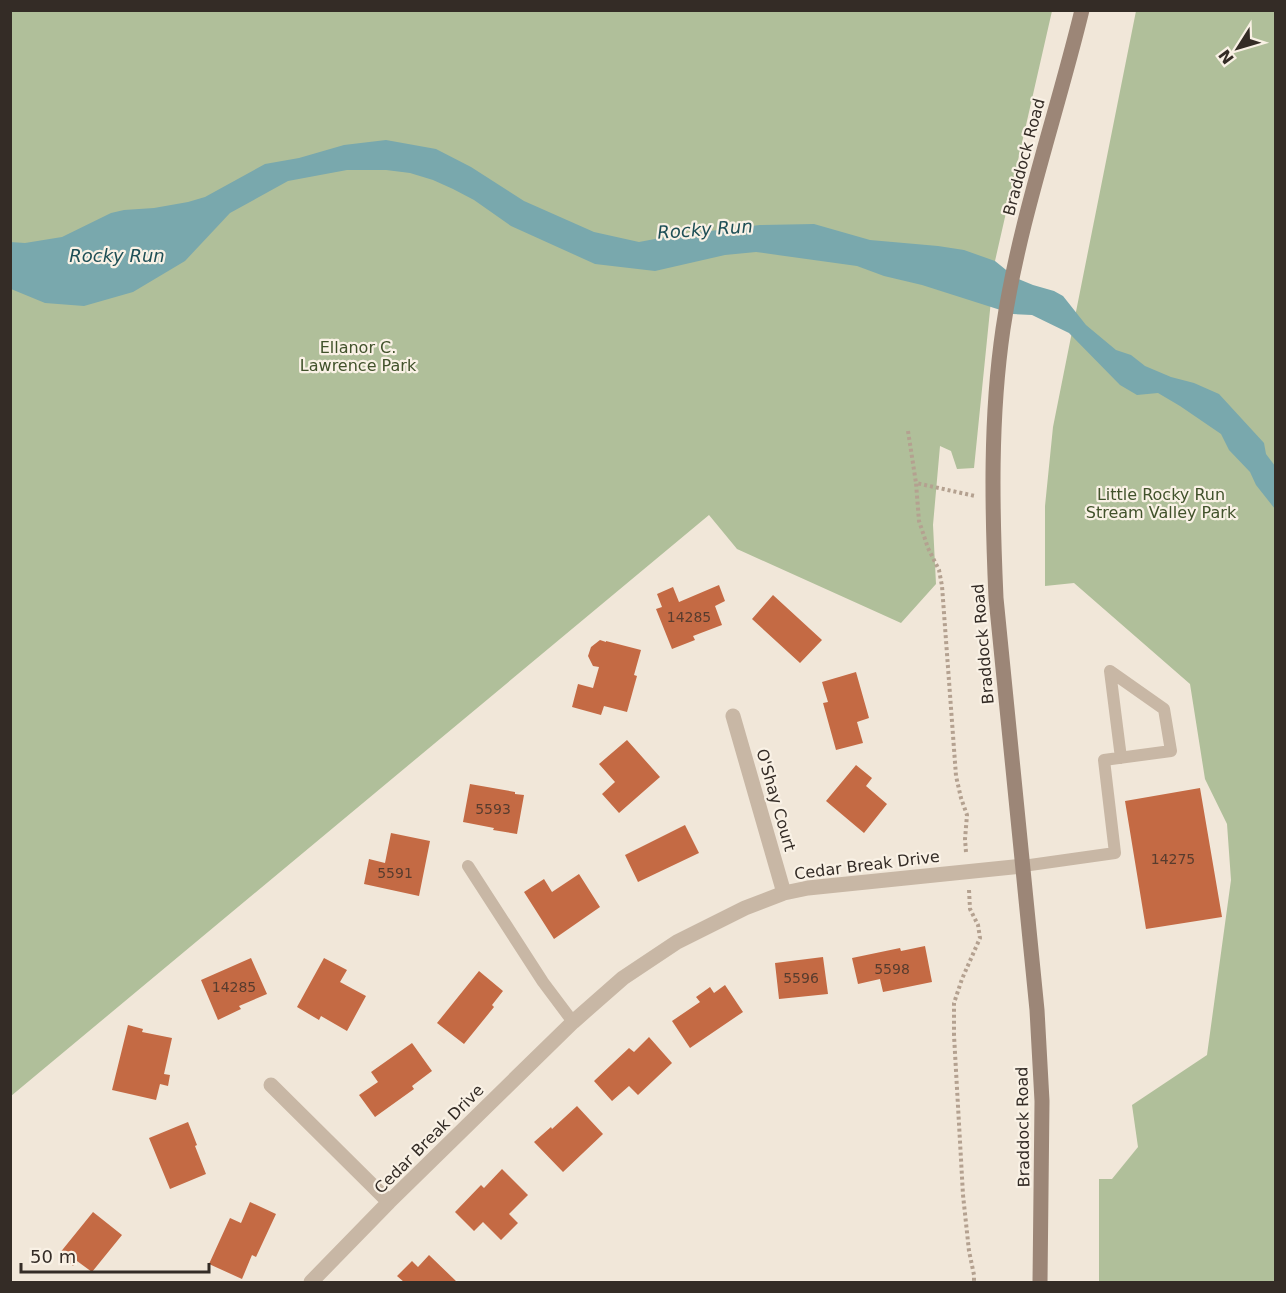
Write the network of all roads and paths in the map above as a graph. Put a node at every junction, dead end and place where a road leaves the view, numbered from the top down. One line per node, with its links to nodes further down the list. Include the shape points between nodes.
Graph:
1 (1082, 10): 4 (main road, Braddock Road, via 1016,259 1003,329)
2 (908, 431): 3 (path)
3 (916, 483): 4 (path); 9 (path, via 919,521 942,586 956,776 967,814)
4 (993, 500): 8 (main road, Braddock Road, via 996,598)
5 (733, 716): 10 (street, O'Shay Court)
6 (1121, 758): 6 (lane, via 1171,751 1164,709 1110,671); 8 (lane, via 1104,760 1114,853)
7 (468, 866): 11 (lane)
8 (1023, 867): 9 (street, Cedar Break Drive); 16 (main road, Braddock Road, via 1042,1101)
9 (967, 872): 10 (street, Cedar Break Drive); 15 (path, via 970,909 980,938 954,1003 954,1035 963,1195)
10 (784, 893): 11 (street, Cedar Break Drive, via 677,942 623,978)
11 (573, 1022): 13 (street, Cedar Break Drive)
12 (271, 1085): 13 (street)
13 (389, 1202): 14 (street, Cedar Break Drive)
14 (311, 1282)
15 (974, 1282)
16 (1040, 1282)

